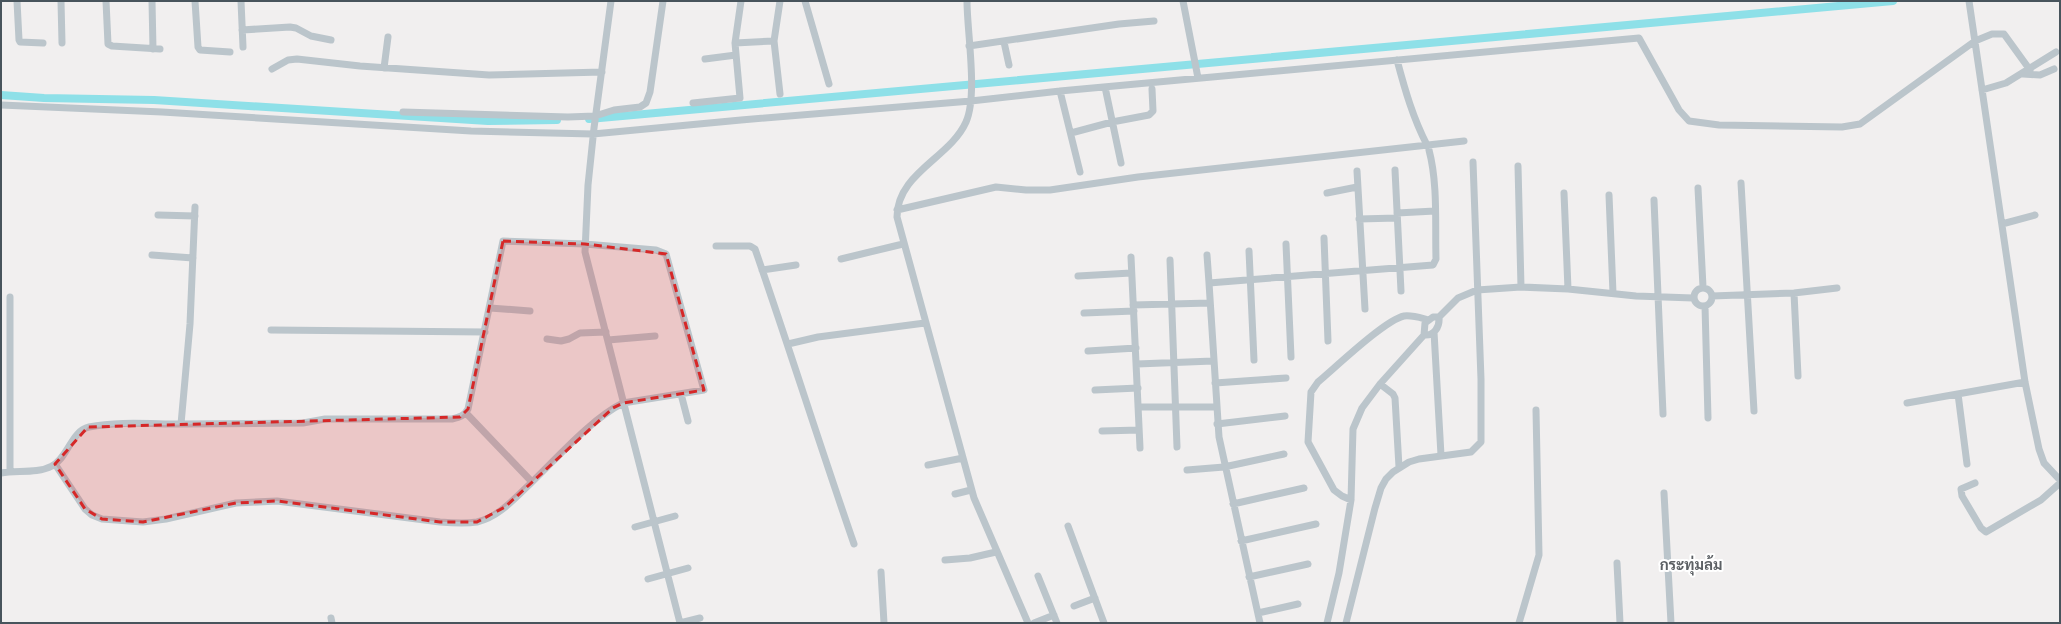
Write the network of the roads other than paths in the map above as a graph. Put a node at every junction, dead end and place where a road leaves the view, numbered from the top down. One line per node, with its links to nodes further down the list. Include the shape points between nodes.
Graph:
1 (17, 1): 22 (street, via 20,42)
2 (61, 1): 23 (street)
3 (106, 1): 4 (street, via 108,44 156,49)
4 (152, 1)
5 (195, 1): 27 (street, via 200,50)
6 (241, 1): 16 (street)
7 (611, 1): 38 (street)
8 (663, 1): 50 (street, via 646,103)
9 (741, 1): 24 (street)
10 (780, 1): 19 (street)
11 (805, 1): 40 (street)
12 (967, 1): 25 (street)
13 (1183, 1): 37 (street)
14 (1969, 2): 20 (street)
15 (1154, 21): 21 (street)
16 (242, 30): 18 (street, via 290,27 318,38); 26 (street)
17 (388, 37): 33 (street)
18 (332, 40)
19 (774, 41): 24 (street); 45 (street)
20 (1975, 41): 31 (street, via 1860,124 1842,127 1719,125 1689,121 1679,110 1639,38); 36 (street, via 1992,34 2004,34); 43 (street)
21 (1004, 42): 25 (street); 32 (street)
22 (43, 43)
23 (62, 43)
24 (735, 44): 29 (street)
25 (969, 46): 46 (street)
26 (243, 47)
27 (230, 52)
28 (2056, 52): 36 (street)
29 (736, 55): 30 (street); 47 (street, via 740,98)
30 (705, 59)
31 (1397, 60): 37 (street); 55 (street, via 1408,99)
32 (1009, 65)
33 (384, 68): 34 (street, via 297,59 288,60); 38 (street, via 489,75)
34 (272, 69)
35 (2054, 69): 39 (street, via 2040,75)
36 (2030, 70): 39 (street)
37 (1197, 71): 41 (street)
38 (602, 72): 50 (street)
39 (2023, 74): 43 (street, via 2006,83)
40 (829, 84)
41 (1105, 87): 44 (street); 51 (street)
42 (1152, 89): 51 (street, via 1153,111 1150,115)
43 (1982, 90): 77 (street)
44 (1060, 91): 46 (street); 53 (street)
45 (780, 94)
46 (971, 101): 52 (street); 70 (street, via 962,128 909,184)
47 (694, 103)
48 (1, 105): 52 (street, via 471,131)
49 (403, 112): 50 (street)
50 (595, 117): 52 (street)
51 (1112, 122): 53 (street); 57 (street)
52 (594, 131): 79 (street)
53 (1071, 133): 61 (street)
54 (1464, 141): 55 (street)
55 (1428, 148): 70 (street, via 1138,177 1050,190 996,187); 71 (street, via 1433,170)
56 (1473, 162): 104 (street)
57 (1121, 163)
58 (1518, 166): 100 (street)
59 (1395, 170): 75 (street)
60 (1357, 171): 63 (street)
61 (1080, 172)
62 (1741, 183): 108 (street)
63 (1357, 187): 65 (street); 76 (street)
64 (1698, 188): 101 (street)
65 (1327, 193)
66 (1564, 193): 103 (street)
67 (1609, 195): 107 (street)
68 (1654, 200): 111 (street)
69 (195, 207): 74 (street)
70 (896, 210): 80 (street)
71 (1435, 211): 75 (street); 91 (street, via 1435,262 1433,265)
72 (158, 214): 74 (street)
73 (2035, 214): 77 (street)
74 (195, 216): 87 (street)
75 (1397, 216): 76 (street); 91 (street)
76 (1359, 219): 93 (street)
77 (2002, 224): 143 (street)
78 (1324, 238): 95 (street)
79 (585, 244): 116 (street, via 503,241); 126 (street); 148 (street, via 656,250 666,254 704,390)
80 (904, 244): 88 (street); 123 (street)
81 (1286, 244): 97 (street)
82 (716, 246): 92 (street, via 753,247)
83 (1249, 251): 98 (street)
84 (152, 255): 87 (street)
85 (1207, 255): 99 (street)
86 (1131, 257): 94 (street)
87 (193, 258): 162 (street)
88 (841, 260)
89 (1170, 260): 114 (street)
90 (796, 265): 92 (street)
91 (1399, 268): 93 (street); 105 (street)
92 (762, 270): 133 (street)
93 (1362, 270): 95 (street); 118 (street)
94 (1131, 273): 96 (street); 117 (street)
95 (1326, 273): 97 (street); 132 (street)
96 (1078, 276)
97 (1288, 277): 98 (street); 136 (street)
98 (1251, 280): 99 (street); 137 (street)
99 (1209, 283): 113 (street)
100 (1521, 287): 103 (street); 104 (street)
101 (1703, 287): 109 (street, via 1711,292); 112 (street, via 1696,290)
102 (1837, 288): 106 (street)
103 (1568, 289): 107 (street)
104 (1477, 290): 121 (street, via 1458,298); 169 (street, via 1481,442 1472,452)
105 (1401, 291)
106 (1794, 293): 108 (street); 141 (street)
107 (1613, 294): 111 (street)
108 (1746, 295): 109 (street); 156 (street)
109 (1712, 296): 115 (street, via 1709,304)
110 (10, 297): 178 (street)
111 (1658, 297): 112 (street); 158 (street)
112 (1693, 298): 115 (street, via 1697,304)
113 (1210, 303): 114 (street); 138 (street)
114 (1171, 305): 117 (street); 139 (street)
115 (1704, 306): 160 (street)
116 (490, 308): 119 (street); 125 (street)
117 (1133, 308): 120 (street); 134 (street)
118 (1365, 309)
119 (530, 311)
120 (1084, 313)
121 (1439, 317): 122 (street); 127 (street, via 1439,324)
122 (1429, 320): 128 (street, via 1423,327); 188 (street, via 1405,316 1389,322 1312,389 1308,442 1334,490)
123 (925, 323): 133 (street, via 818,337); 170 (street)
124 (271, 330): 125 (street)
125 (485, 332): 157 (street)
126 (606, 332): 130 (street, via 580,333 561,341); 131 (street)
127 (1434, 332): 128 (street); 169 (street)
128 (1424, 335): 145 (street)
129 (655, 336): 131 (street)
130 (547, 339)
131 (608, 340): 150 (street)
132 (1328, 341)
133 (788, 344): 196 (street, via 814,431)
134 (1136, 348): 135 (street); 140 (street)
135 (1088, 351)
136 (1292, 357)
137 (1254, 360)
138 (1214, 361): 139 (street); 144 (street)
139 (1174, 362): 140 (street); 153 (street)
140 (1137, 364): 146 (street)
141 (1798, 376)
142 (1286, 378): 144 (street)
143 (2025, 382): 149 (street); 179 (street, via 2039,449 2044,462)
144 (1215, 383): 154 (street)
145 (1380, 384): 175 (street, via 1394,394 1395,398); 188 (street, via 1362,408 1353,429)
146 (1138, 388): 147 (street); 152 (street)
147 (1095, 390)
148 (681, 394): 150 (street); 161 (street)
149 (1958, 394): 151 (street); 172 (street)
150 (623, 403): 182 (street, via 608,412); 191 (street)
151 (1907, 403)
152 (1138, 407): 153 (street); 164 (street)
153 (1176, 407): 154 (street); 166 (street)
154 (1216, 407): 163 (street)
155 (1536, 410): 222 (street, via 1539,555)
156 (1754, 411)
157 (466, 412): 162 (street, via 452,419 326,419 303,423); 182 (street)
158 (1663, 414)
159 (1285, 416): 163 (street)
160 (1708, 418)
161 (688, 422)
162 (181, 424): 171 (street, via 88,427 72,441)
163 (1217, 424): 174 (street)
164 (1139, 430): 165 (street); 167 (street)
165 (1102, 431)
166 (1177, 447)
167 (1140, 448)
168 (1284, 454): 174 (street)
169 (1441, 455): 175 (street, via 1419,459)
170 (963, 458): 173 (street); 185 (street)
171 (55, 464): 178 (street, via 42,470); 182 (street, via 85,509 92,515 102,519 143,522 236,503 277,501 440,522 477,522 505,507)
172 (1967, 464)
173 (928, 465)
174 (1224, 467): 177 (street); 189 (street)
175 (1399, 467): 221 (street, via 1381,488)
176 (2060, 468): 179 (street)
177 (1187, 470)
178 (10, 471): 180 (street)
179 (2052, 472): 181 (street)
180 (1, 473)
181 (2060, 481): 183 (street, via 2041,500 1986,532 1962,496 1961,489)
182 (532, 482)
183 (1975, 483)
184 (1304, 488): 189 (street)
185 (971, 490): 187 (street); 197 (street)
186 (1664, 493): 224 (street)
187 (955, 494)
188 (1351, 500): 220 (street, via 1339,573)
189 (1233, 504): 195 (street)
190 (675, 516): 191 (street)
191 (654, 522): 194 (street); 203 (street)
192 (1316, 524): 195 (street)
193 (1068, 526): 207 (street)
194 (635, 527)
195 (1241, 541): 205 (street)
196 (854, 544)
197 (996, 552): 198 (street); 215 (street)
198 (945, 560)
199 (1617, 563): 223 (street)
200 (1308, 564): 205 (street)
201 (688, 568): 203 (street)
202 (881, 572): 214 (street)
203 (668, 574): 206 (street); 213 (street)
204 (1038, 576): 211 (street)
205 (1249, 577): 210 (street)
206 (648, 579)
207 (1095, 598): 209 (street); 218 (street)
208 (1298, 604): 210 (street)
209 (1074, 606)
210 (1258, 613): 219 (street)
211 (1054, 615): 216 (street); 217 (street)
212 (700, 618): 213 (street)
213 (680, 623)
214 (884, 623)
215 (1028, 623)
216 (1034, 623)
217 (1057, 623)
218 (1104, 623)
219 (1260, 623)
220 (1327, 623)
221 (1346, 623)
222 (1519, 623)
223 (1620, 623)
224 (1671, 623)

